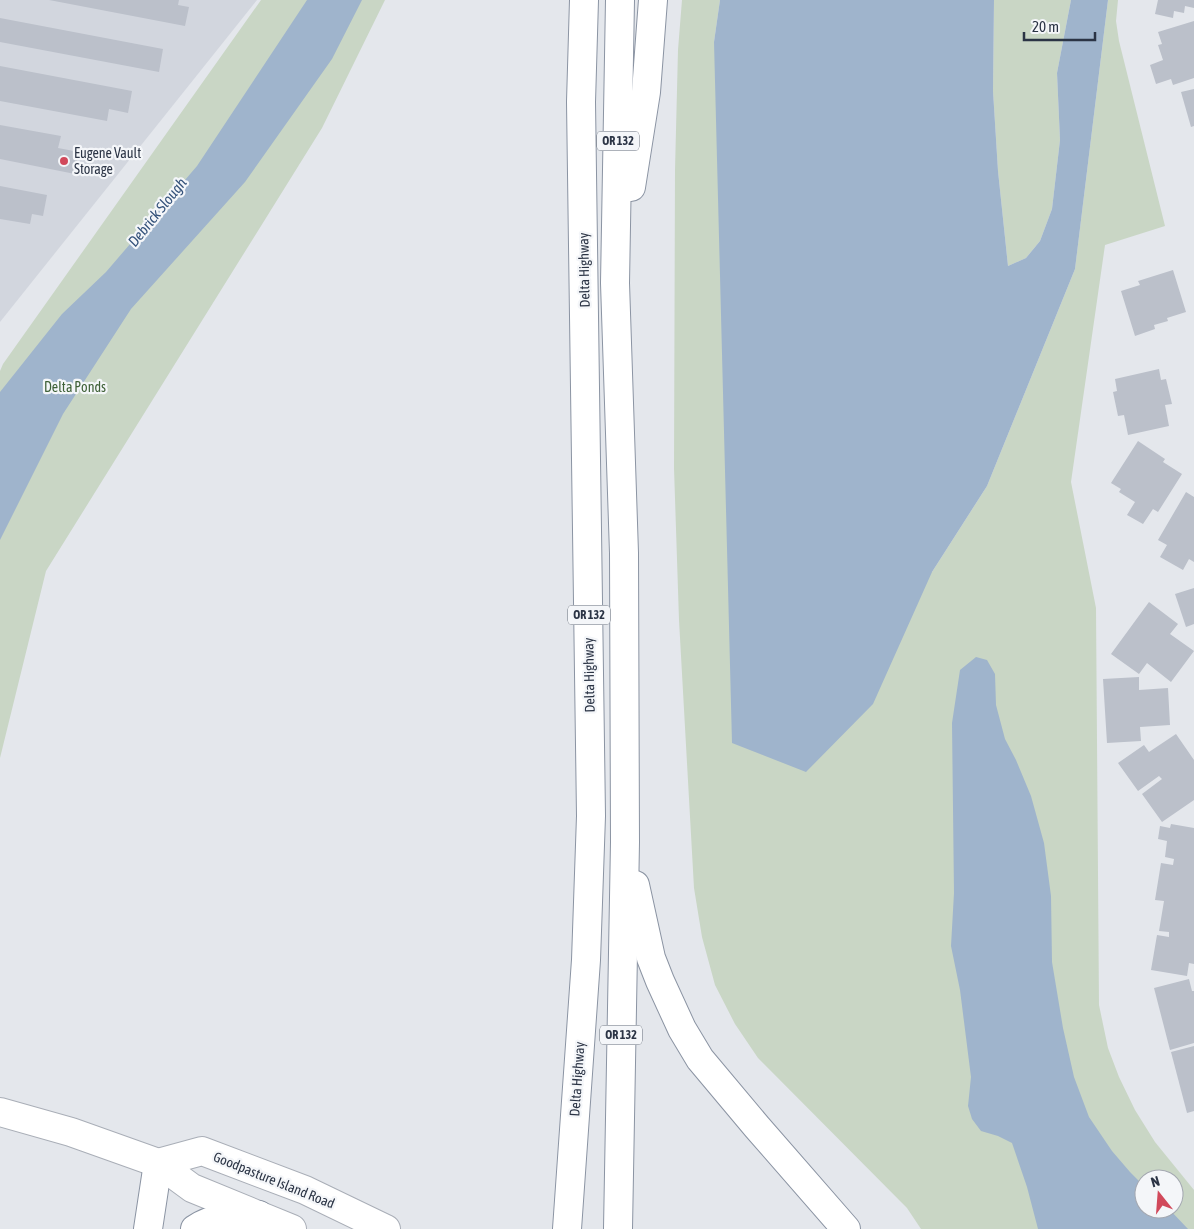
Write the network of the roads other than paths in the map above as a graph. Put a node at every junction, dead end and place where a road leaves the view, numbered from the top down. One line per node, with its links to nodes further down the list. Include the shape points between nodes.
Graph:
1 (584, 0): 13 (main road, Delta Highway / OR 132, via 581,102 591,816 586,960)
2 (620, 0): 4 (main road, OR 132)
3 (653, 0): 4 (main road, via 646,92)
4 (615, 282): 5 (main road, OR 132, via 624,553)
5 (625, 842): 14 (main road, OR 132); 15 (main road, via 651,958 682,1030 700,1059)
6 (0, 1112): 7 (main road, via 71,1132)
7 (158, 1163): 8 (main road, via 192,1188); 9 (main road); 12 (main road, Goodpasture Island Road, via 202,1151 305,1190)
8 (259, 1215): 10 (main road, via 222,1218); 11 (main road)
9 (148, 1229)
10 (195, 1229)
11 (292, 1229)
12 (386, 1229)
13 (567, 1229)
14 (618, 1229)
15 (846, 1229)

